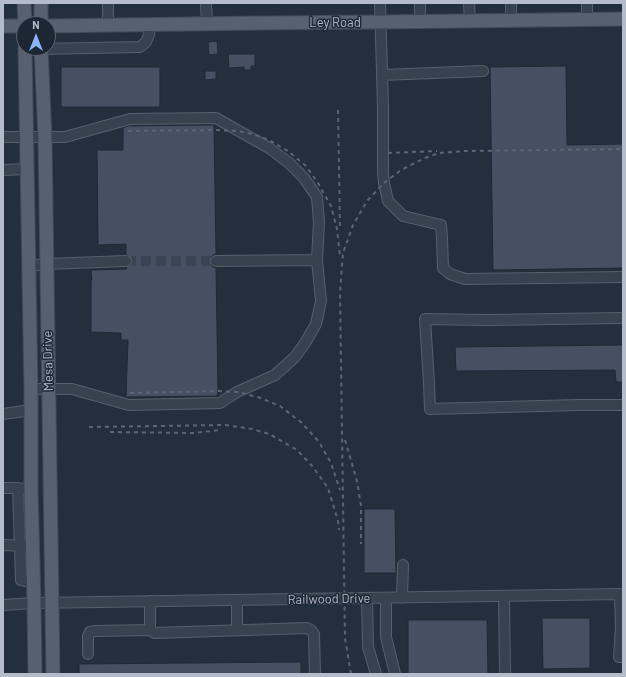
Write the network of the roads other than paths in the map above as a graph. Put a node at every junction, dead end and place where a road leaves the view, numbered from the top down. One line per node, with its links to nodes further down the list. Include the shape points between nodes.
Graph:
1 (24, 3): 10 (main road)
2 (41, 3): 11 (main road)
3 (108, 3): 20 (street)
4 (206, 3): 18 (street)
5 (380, 3): 16 (street)
6 (420, 3): 17 (street)
7 (470, 3): 14 (street)
8 (511, 3): 15 (street)
9 (587, 3): 13 (street)
10 (24, 16)
11 (41, 16)
12 (623, 19): 13 (main road, Ley Road)
13 (587, 20): 15 (main road, Ley Road)
14 (470, 21): 15 (main road, Ley Road); 17 (main road, Ley Road)
15 (511, 21)
16 (380, 22): 17 (main road, Ley Road); 18 (main road, Ley Road); 28 (street)
17 (420, 22)
18 (207, 24): 21 (main road, Ley Road)
19 (16, 25): 22 (main road)
20 (108, 25): 21 (main road, Ley Road); 23 (main road, Ley Road)
21 (150, 25): 24 (street, via 146,42 140,47)
22 (3, 26)
23 (56, 26)
24 (56, 49)
25 (25, 56): 30 (main road, Mesa Drive)
26 (41, 56): 31 (main road, Mesa Drive)
27 (483, 71): 28 (street)
28 (382, 74): 39 (street, via 383,173 388,200 404,216 441,225 443,268 450,274 465,280)
29 (3, 137): 30 (street)
30 (27, 137): 31 (street); 32 (main road, Mesa Drive)
31 (45, 138): 34 (street, via 65,137 130,119 216,118 269,148 304,178 317,197); 37 (main road, Mesa Drive)
32 (27, 169): 33 (street); 38 (main road, Mesa Drive)
33 (3, 170)
34 (317, 260): 36 (street); 41 (street, via 321,301 316,324 305,343 295,357 275,375 236,392 220,403 129,405 72,388)
35 (126, 261): 37 (street)
36 (216, 261)
37 (46, 264): 38 (street); 41 (main road, Mesa Drive)
38 (29, 266): 42 (main road, Mesa Drive)
39 (623, 277)
40 (623, 318): 43 (street, via 426,319 430,409)
41 (48, 388): 42 (street); 48 (main road, Mesa Drive)
42 (31, 389): 44 (main road, Mesa Drive)
43 (623, 405)
44 (31, 410): 45 (street); 47 (main road, Mesa Drive)
45 (3, 414)
46 (3, 488): 47 (street)
47 (25, 489): 48 (main road); 50 (main road, Mesa Drive)
48 (50, 490): 60 (main road, Mesa Drive)
49 (3, 545): 50 (street)
50 (26, 546): 59 (main road, Mesa Drive, via 34,583)
51 (403, 565): 56 (street)
52 (622, 594): 53 (street, Railwood Drive); 62 (street)
53 (504, 596): 56 (street, Railwood Drive); 72 (street)
54 (366, 598): 55 (street, Railwood Drive); 57 (street, Railwood Drive); 70 (street, via 368,647)
55 (386, 598): 56 (street, Railwood Drive); 71 (street, via 386,637)
56 (402, 598)
57 (237, 600): 58 (street, Railwood Drive); 64 (street)
58 (150, 601): 60 (street, Railwood Drive); 63 (street)
59 (34, 603): 60 (street, Railwood Drive); 61 (street, Railwood Drive); 67 (main road, Mesa Drive)
60 (52, 603): 68 (main road, Mesa Drive)
61 (3, 605)
62 (622, 628): 66 (street, via 619,657)
63 (150, 630): 64 (street, via 155,633); 65 (street, via 90,632)
64 (237, 630): 69 (street, via 311,630 314,634)
65 (88, 654)
66 (623, 657)
67 (35, 674)
68 (53, 674)
69 (315, 674)
70 (376, 674)
71 (395, 674)
72 (505, 674)

